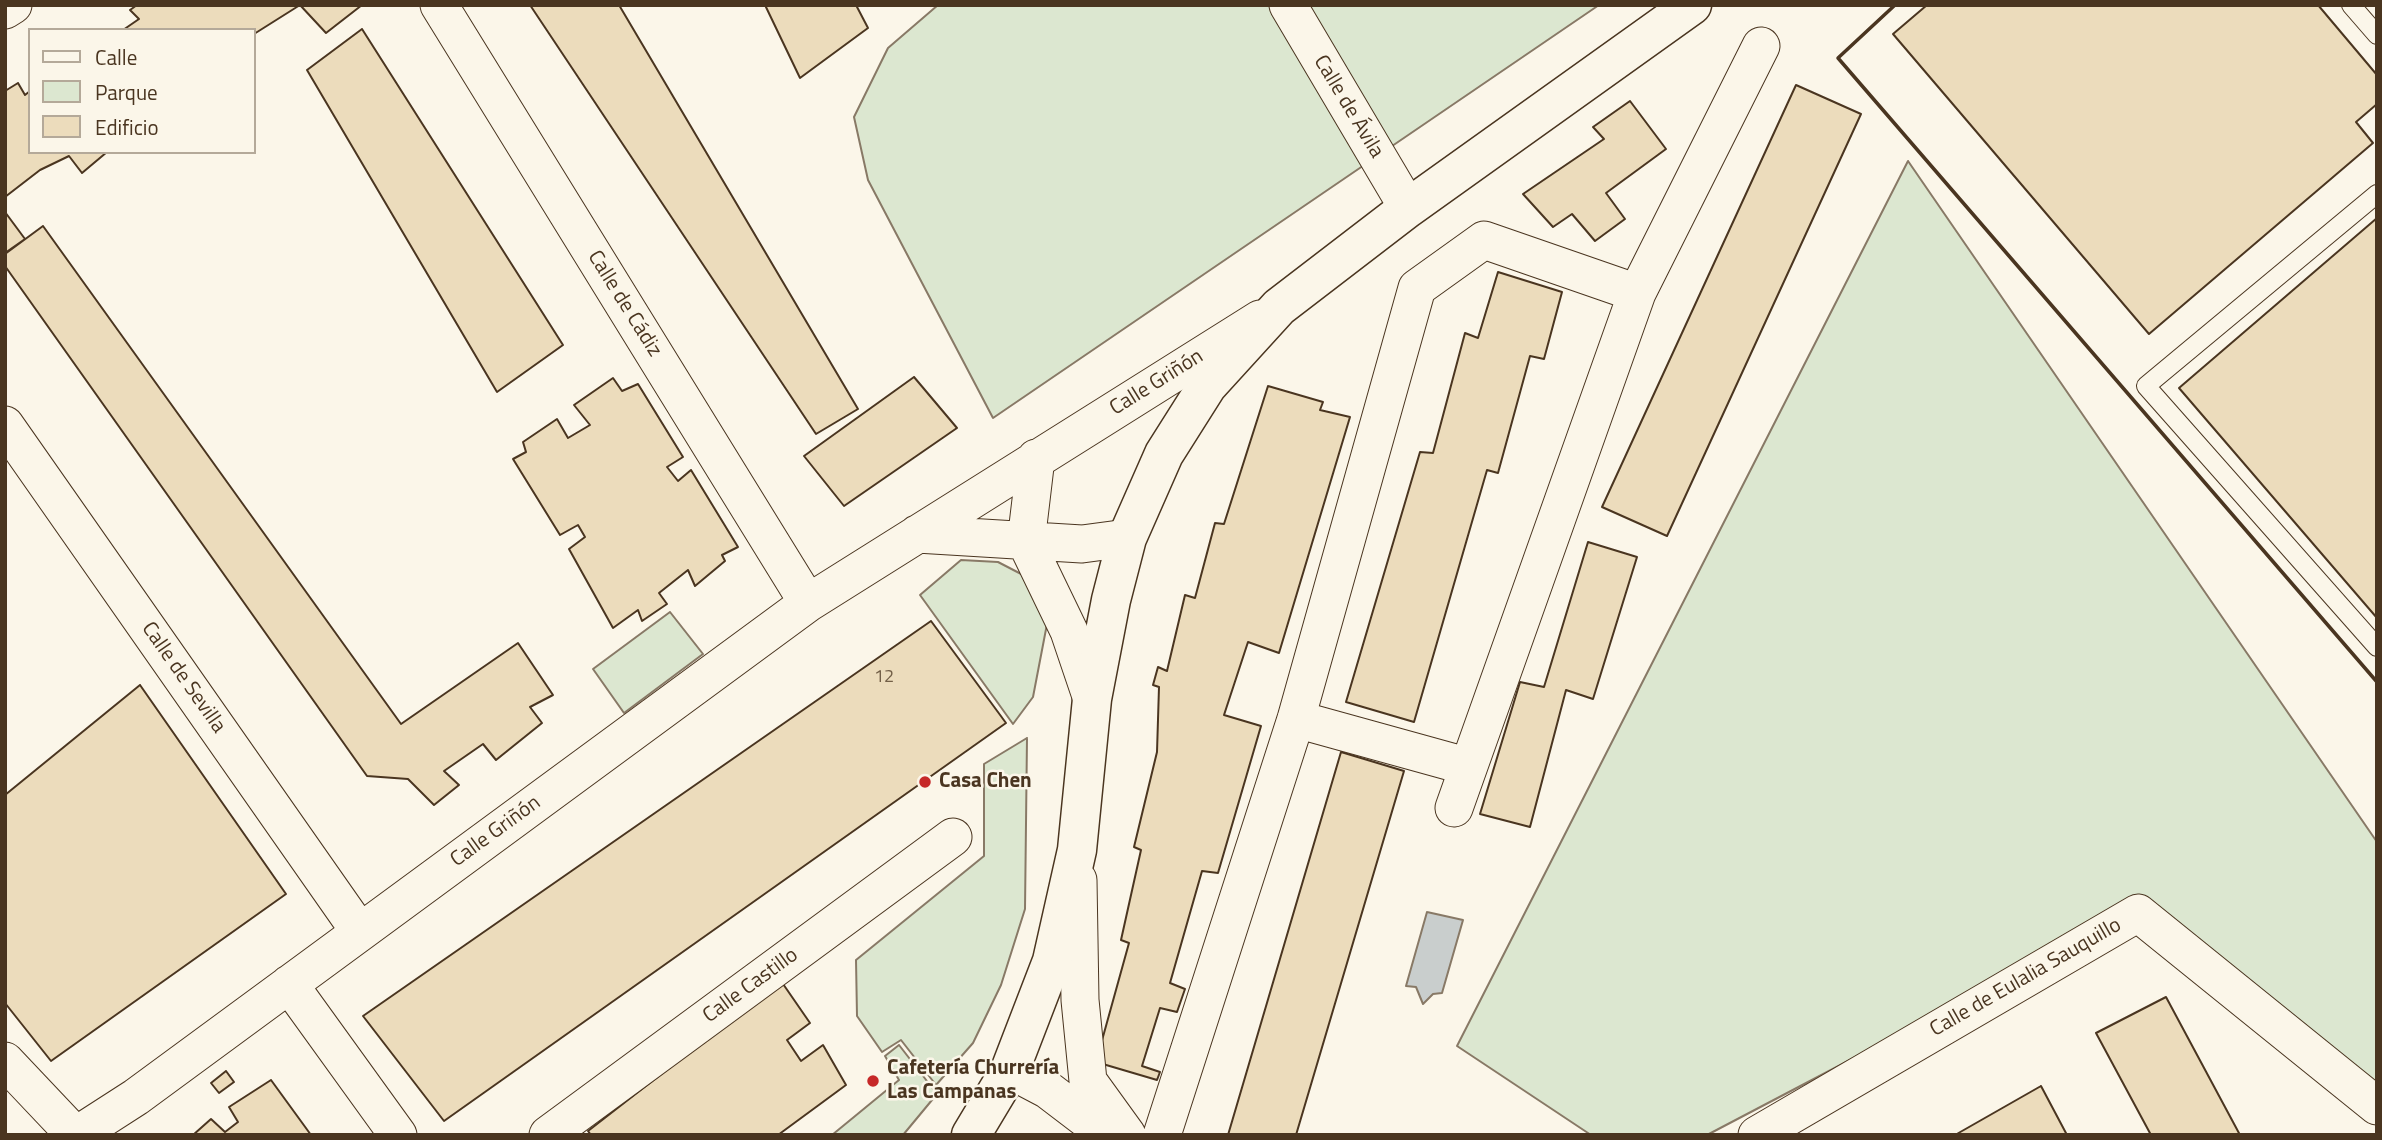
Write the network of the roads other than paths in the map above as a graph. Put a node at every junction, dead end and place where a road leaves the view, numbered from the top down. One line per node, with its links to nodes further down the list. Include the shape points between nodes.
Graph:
1 (13, 5): 6 (street)
2 (439, 5): 18 (street, Calle de Cádiz)
3 (1288, 5): 10 (street, Calle de Ávila)
4 (1692, 5): 10 (main road)
5 (2351, 5): 7 (lane)
6 (5, 10)
7 (2377, 35)
8 (1761, 46): 11 (street)
9 (2377, 194): 19 (lane, via 2146,386)
10 (1408, 208): 12 (main road)
11 (1637, 293): 21 (street, via 1484,240 1417,288); 22 (street)
12 (1279, 307): 14 (street, Calle Griñón); 16 (main road, via 1207,386 1164,454)
13 (5, 425): 26 (street, Calle de Sevilla)
14 (1036, 458): 15 (street, Calle Griñón); 17 (street)
15 (917, 534): 17 (street); 18 (street, Calle Griñón)
16 (1128, 538): 17 (street, via 1082,544); 20 (main road)
17 (1026, 542): 20 (street, via 1069,631)
18 (808, 603): 26 (street, Calle Griñón)
19 (2377, 647)
20 (1092, 699): 25 (main road)
21 (1296, 719): 22 (street); 37 (street)
22 (1466, 766): 23 (street)
23 (1454, 808)
24 (953, 837): 31 (street, Calle Castillo)
25 (1077, 850): 29 (main road, via 1052,961); 36 (street, via 1080,1000 1088,1081)
26 (360, 932): 27 (street, Calle Griñón)
27 (289, 984): 32 (street, Calle Griñón, via 136,1097); 33 (street)
28 (5, 1061): 32 (street)
29 (1010, 1070): 34 (main road); 35 (street, via 1048,1090)
30 (2377, 1106): 38 (street, Calle de Eulalia Sauquillo, via 2138,913)
31 (561, 1131)
32 (76, 1135)
33 (398, 1135)
34 (971, 1135)
35 (1107, 1135)
36 (1127, 1135)
37 (1163, 1135)
38 (1757, 1135)

